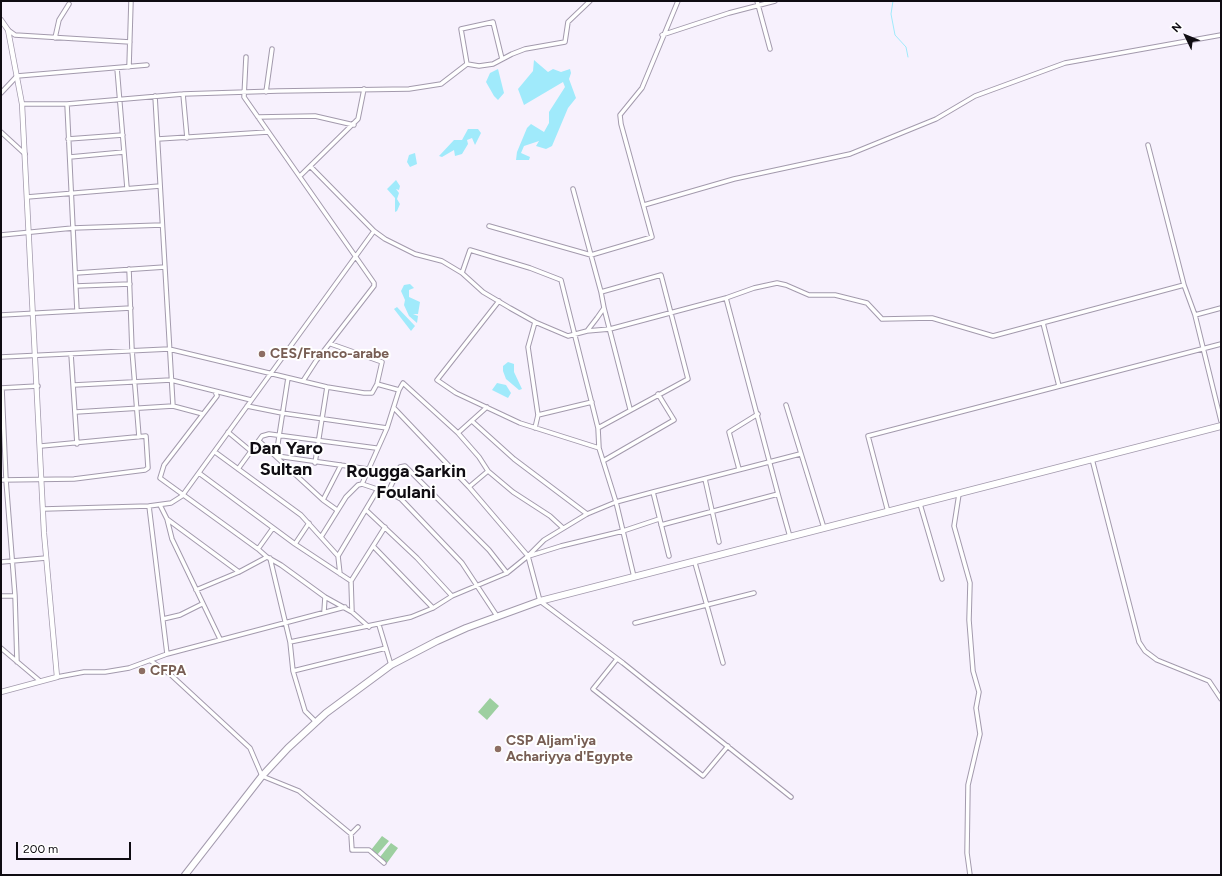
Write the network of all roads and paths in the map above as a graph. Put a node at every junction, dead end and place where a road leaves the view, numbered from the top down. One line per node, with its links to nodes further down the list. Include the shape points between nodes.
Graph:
1 (131, 1): 12 (street)
2 (590, 1): 16 (street, via 568,22 565,42 524,49)
3 (678, 1): 9 (street)
4 (775, 1): 5 (street)
5 (757, 3): 9 (street); 14 (street)
6 (69, 4): 11 (street, via 59,20)
7 (1, 20): 8 (street)
8 (8, 30): 11 (street, via 15,35); 21 (street)
9 (662, 35): 50 (street, via 642,88 620,115)
10 (1221, 35): 50 (street, via 1065,63 976,96 936,119 850,154 734,179)
11 (55, 38): 12 (street)
12 (130, 42): 19 (street)
13 (272, 49): 23 (street)
14 (770, 49)
15 (246, 57): 25 (street)
16 (502, 60): 17 (street, via 479,66); 17 (street, via 493,22 461,29)
17 (467, 64): 22 (street, via 441,84 409,89)
18 (147, 65): 19 (street)
19 (129, 67): 20 (street)
20 (117, 68): 21 (street); 28 (street)
21 (17, 76): 24 (street); 29 (street)
22 (364, 89): 23 (street); 32 (street, via 358,119)
23 (266, 92): 25 (street)
24 (1, 93)
25 (244, 93): 26 (street); 31 (street, via 244,97)
26 (183, 94): 27 (street); 36 (street)
27 (155, 96): 28 (street); 38 (street)
28 (119, 100): 30 (street); 35 (street)
29 (22, 104): 30 (street); 41 (street)
30 (67, 104): 37 (street)
31 (258, 117): 32 (street, via 315,116); 34 (street)
32 (354, 124): 43 (street)
33 (1, 132): 41 (street)
34 (268, 132): 36 (street); 44 (street)
35 (123, 135): 37 (street); 40 (street)
36 (186, 138): 38 (street)
37 (68, 139): 42 (street)
38 (158, 139): 45 (street)
39 (1148, 144): 64 (street)
40 (124, 152): 42 (street); 46 (street)
41 (25, 154): 49 (street)
42 (70, 157): 48 (street)
43 (311, 167): 44 (street); 54 (street)
44 (300, 176): 58 (street)
45 (160, 186): 46 (street); 51 (street)
46 (127, 188): 48 (street)
47 (573, 189): 57 (street)
48 (72, 193): 49 (street); 53 (street)
49 (27, 197): 55 (street)
50 (644, 205): 57 (street, via 652,237)
51 (162, 225): 53 (street); 59 (street)
52 (489, 226): 57 (street)
53 (73, 228): 55 (street); 61 (street)
54 (374, 231): 58 (street); 62 (street, via 400,247 442,261)
55 (29, 232): 56 (street); 73 (street)
56 (1, 235)
57 (591, 254): 66 (street)
58 (355, 256): 82 (street, via 374,286); 90 (street)
59 (164, 267): 60 (street); 84 (street)
60 (129, 269): 61 (street); 63 (street)
61 (76, 273): 65 (street)
62 (462, 273): 68 (street, via 483,292); 81 (street, via 470,250 561,280)
63 (130, 284): 65 (street); 69 (street)
64 (1184, 285): 76 (street); 78 (street)
65 (76, 286): 72 (street)
66 (601, 292): 70 (street); 74 (street, via 661,275)
67 (726, 298): 74 (street); 78 (street, via 754,288 777,284 809,295 835,295 867,303 882,319 932,318 993,336); 116 (street)
68 (499, 301): 77 (street); 111 (street, via 437,380 456,393)
69 (131, 308): 72 (street); 86 (street)
70 (604, 308): 79 (street); 80 (street)
71 (1221, 308): 76 (street)
72 (78, 311): 73 (street)
73 (34, 313): 75 (street); 89 (street)
74 (670, 313): 79 (street); 103 (street, via 688,379)
75 (1, 315)
76 (1195, 315): 85 (street)
77 (535, 322): 81 (street, via 568,336); 117 (street, via 528,347)
78 (1043, 323): 98 (street)
79 (610, 329): 80 (street); 112 (street)
80 (587, 331): 81 (street)
81 (575, 335): 105 (street)
82 (331, 344): 94 (street); 95 (street, via 382,362)
83 (1221, 344): 85 (street)
84 (169, 348): 86 (street); 90 (street); 92 (street)
85 (1203, 349): 98 (street); 120 (street)
86 (132, 350): 87 (street); 93 (street)
87 (71, 354): 89 (street); 96 (street)
88 (1, 357): 89 (street)
89 (36, 357): 97 (street)
90 (270, 373): 91 (street); 104 (street)
91 (288, 378): 94 (street); 115 (street)
92 (171, 380): 93 (street); 102 (street); 107 (street)
93 (134, 381): 96 (street); 109 (street)
94 (303, 381): 99 (street)
95 (377, 384): 99 (street, via 371,393); 101 (street)
96 (74, 385): 113 (street)
97 (38, 386): 100 (street); 134 (street)
98 (1059, 386): 172 (street, via 868,436)
99 (327, 387): 118 (street)
100 (2, 388): 125 (street)
101 (399, 390): 110 (street); 127 (street, via 403,383)
102 (216, 391): 104 (street); 114 (street, via 217,396)
103 (658, 394): 112 (street); 142 (street, via 674,420)
104 (251, 400): 108 (street)
105 (592, 402): 117 (street); 124 (street)
106 (786, 405): 139 (street)
107 (173, 406): 109 (street); 114 (street)
108 (247, 406): 115 (street); 126 (street)
109 (137, 408): 113 (street); 129 (street)
110 (394, 408): 122 (street); 156 (street)
111 (487, 408): 119 (street); 123 (street, via 520,424)
112 (630, 409): 124 (street)
113 (76, 412): 133 (street)
114 (203, 414): 162 (street, via 162,470 160,478)
115 (282, 414): 118 (street); 128 (street)
116 (758, 414): 143 (street); 148 (street, via 729,432)
117 (538, 415): 123 (street)
118 (321, 419): 122 (street); 131 (street)
119 (473, 422): 127 (street); 173 (street, via 514,459)
120 (1221, 422)
121 (1221, 426): 141 (highway)
122 (387, 428): 135 (street)
123 (535, 428): 136 (street)
124 (598, 428): 136 (street)
125 (3, 430): 132 (street)
126 (228, 432): 137 (street); 138 (street)
127 (458, 433): 149 (street, via 480,457)
128 (280, 436): 130 (street, via 269,434 262,436); 131 (street); 140 (street)
129 (139, 437): 133 (street); 151 (street, via 146,436 146,470 74,479)
130 (259, 441): 138 (street); 140 (street)
131 (317, 441): 135 (street); 144 (street)
132 (3, 442): 154 (street)
133 (77, 444): 134 (street)
134 (41, 446): 151 (street)
135 (376, 448): 147 (street)
136 (599, 448): 142 (street)
137 (214, 452): 146 (street); 150 (street)
138 (252, 452): 146 (street)
139 (800, 454): 143 (street); 181 (street)
140 (276, 456): 144 (street); 163 (street)
141 (1092, 459): 161 (highway); 237 (street, via 1139,642 1157,660 1209,681)
142 (603, 461): 164 (street)
143 (770, 461): 148 (street); 160 (street)
144 (315, 463): 145 (street)
145 (341, 465): 147 (street); 163 (street)
146 (238, 469): 176 (street)
147 (368, 469): 155 (street)
148 (739, 469): 152 (street)
149 (488, 471): 156 (street); 180 (street)
150 (199, 473): 162 (street); 178 (street)
151 (43, 479): 154 (street); 168 (street)
152 (705, 479): 159 (street); 171 (street)
153 (1, 480): 154 (street)
154 (6, 480): 195 (street)
155 (362, 484): 157 (street); 169 (street, via 354,488)
156 (469, 486): 190 (street)
157 (378, 489): 158 (street); 170 (street)
158 (388, 492): 198 (street, via 400,467 405,466 489,550); 203 (street, via 401,499 436,534 462,563)
159 (653, 492): 164 (street); 175 (street)
160 (778, 494): 171 (street); 184 (street)
161 (959, 494): 165 (highway); 246 (street, via 954,526 970,583 969,620 973,671 979,692 976,708 980,734 968,785 966,853)
162 (182, 496): 166 (street, via 174,502); 188 (street)
163 (323, 500): 169 (street)
164 (616, 502): 173 (street); 182 (street)
165 (920, 504): 172 (highway); 201 (street)
166 (160, 505): 167 (street); 174 (street)
167 (149, 506): 168 (street); 218 (street)
168 (44, 509): 192 (street)
169 (337, 510): 183 (street)
170 (366, 510): 179 (street); 189 (street)
171 (712, 511): 177 (street); 185 (street)
172 (888, 512): 181 (highway)
173 (588, 514): 180 (street)
174 (167, 519): 197 (street); 204 (street, via 172,539)
175 (660, 519): 177 (street); 182 (street)
176 (309, 523): 183 (street); 186 (street)
177 (661, 524): 191 (street)
178 (273, 528): 186 (street); 188 (street)
179 (385, 528): 187 (street); 209 (street)
180 (563, 528): 190 (street, via 539,544)
181 (824, 529): 184 (highway)
182 (623, 531): 190 (street); 200 (street)
183 (321, 537): 189 (street)
184 (790, 538): 196 (highway)
185 (719, 542)
186 (295, 544): 199 (street)
187 (373, 546): 202 (street); 214 (street)
188 (258, 549): 193 (street)
189 (338, 556): 199 (street)
190 (528, 556): 198 (street); 210 (street)
191 (668, 556)
192 (46, 558): 195 (street); 234 (street)
193 (268, 558): 197 (street); 208 (street); 219 (street)
194 (1, 562): 195 (street)
195 (12, 562): 207 (street)
196 (695, 563): 200 (highway); 212 (street)
197 (239, 572): 204 (street)
198 (506, 573): 203 (street)
199 (340, 574): 202 (street)
200 (634, 578): 210 (highway)
201 (942, 579)
202 (351, 582): 216 (street)
203 (476, 585): 209 (street); 217 (street)
204 (196, 590): 211 (street)
205 (754, 593): 212 (street)
206 (1, 596): 207 (street)
207 (15, 596): 230 (street)
208 (325, 596): 213 (street); 215 (street)
209 (452, 596): 214 (street)
210 (540, 602): 217 (highway); 228 (street)
211 (202, 604): 218 (street, via 180,615); 223 (street)
212 (707, 605): 220 (street); 231 (street)
213 (346, 607): 215 (street); 216 (street)
214 (433, 608): 221 (street)
215 (324, 612): 219 (street)
216 (352, 612): 222 (street)
217 (497, 616): 232 (highway, via 437,641)
218 (163, 619): 227 (street)
219 (285, 623): 223 (street); 224 (street)
220 (635, 623)
221 (379, 625): 222 (street); 226 (street)
222 (369, 627): 224 (street)
223 (220, 639): 227 (street)
224 (290, 642): 233 (street)
225 (1, 648): 230 (street)
226 (386, 648): 232 (street); 233 (street)
227 (167, 654): 229 (street)
228 (618, 659): 239 (street); 239 (street, via 593,689 690,766 703,776)
229 (151, 661): 234 (street, via 129,668 84,672); 240 (street, via 171,675 250,748)
230 (17, 662): 235 (street)
231 (723, 663)
232 (391, 666): 238 (highway, via 345,697)
233 (293, 671): 238 (street, via 304,711)
234 (57, 678): 235 (street)
235 (40, 682): 236 (street)
236 (1, 692)
237 (1221, 699)
238 (316, 722): 240 (highway)
239 (728, 746): 241 (street)
240 (262, 776): 243 (street, via 299,791); 245 (highway)
241 (791, 797)
242 (358, 827): 243 (street)
243 (351, 834): 244 (street, via 352,850 369,850)
244 (384, 863)
245 (185, 875)
246 (970, 875)

